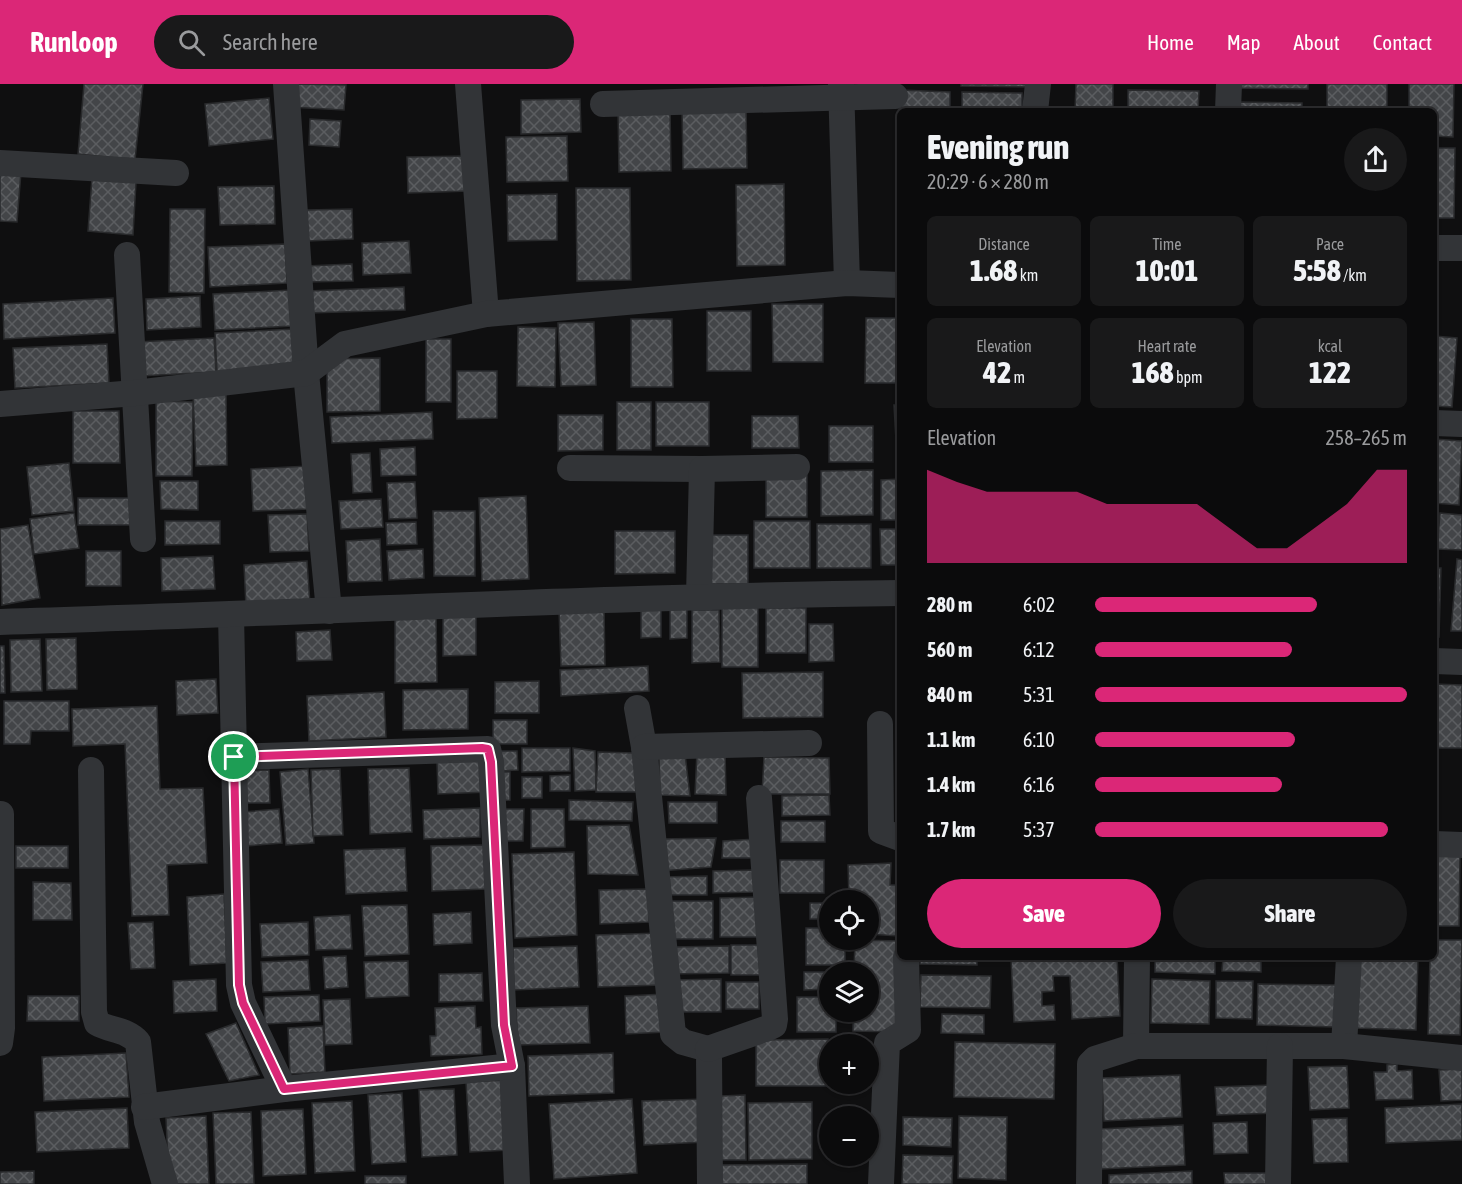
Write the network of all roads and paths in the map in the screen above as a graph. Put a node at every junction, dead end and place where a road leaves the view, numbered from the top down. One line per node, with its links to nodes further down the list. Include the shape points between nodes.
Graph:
1 (286, 84): 18 (street)
2 (468, 84): 17 (street)
3 (1038, 84): 8 (street)
4 (1229, 84): 9 (street)
5 (842, 92): 6 (street); 7 (street); 15 (street)
6 (895, 96)
7 (603, 104)
8 (1035, 108)
9 (1228, 108)
10 (0, 163): 11 (street)
11 (176, 173)
12 (1437, 248): 13 (street)
13 (1462, 248)
14 (127, 255): 19 (street)
15 (846, 283): 16 (street); 17 (street)
16 (897, 285)
17 (486, 314): 18 (street, via 345,344)
18 (306, 373): 19 (street); 29 (street)
19 (135, 393): 20 (street); 26 (street)
20 (0, 404)
21 (1437, 423): 22 (street)
22 (1462, 424)
23 (797, 467): 25 (street)
24 (570, 468): 25 (street)
25 (702, 469): 28 (street)
26 (143, 539)
27 (897, 593): 28 (street)
28 (699, 596): 29 (street)
29 (329, 611): 30 (street)
30 (231, 615): 31 (street); 38 (street)
31 (0, 622)
32 (1437, 661): 33 (street)
33 (1462, 662)
34 (637, 708): 37 (street)
35 (880, 724): 42 (street, via 881,831)
36 (809, 743): 37 (street)
37 (644, 747): 52 (street, via 673,1034 683,1042)
38 (234, 757): 54 (street, via 488,749 504,1025); 55 (street, via 239,985 243,1003)
39 (91, 770): 56 (street, via 94,1012 97,1023 131,1035 138,1042)
40 (759, 798): 52 (street, via 774,1025)
41 (1, 814): 48 (street)
42 (897, 837)
43 (1437, 844): 44 (street)
44 (1462, 845)
45 (906, 960): 60 (street, via 908,1030 887,1043)
46 (1137, 960): 49 (street)
47 (1349, 960): 51 (street)
48 (0, 1043)
49 (1136, 1046): 50 (street); 61 (street, via 1090,1064)
50 (1280, 1046): 51 (street); 62 (street)
51 (1344, 1046): 53 (street)
52 (708, 1049): 59 (street)
53 (1462, 1058)
54 (512, 1066): 55 (street); 58 (street)
55 (284, 1089): 56 (street)
56 (144, 1107): 57 (street)
57 (165, 1184)
58 (517, 1184)
59 (710, 1184)
60 (881, 1184)
61 (1089, 1184)
62 (1278, 1184)

